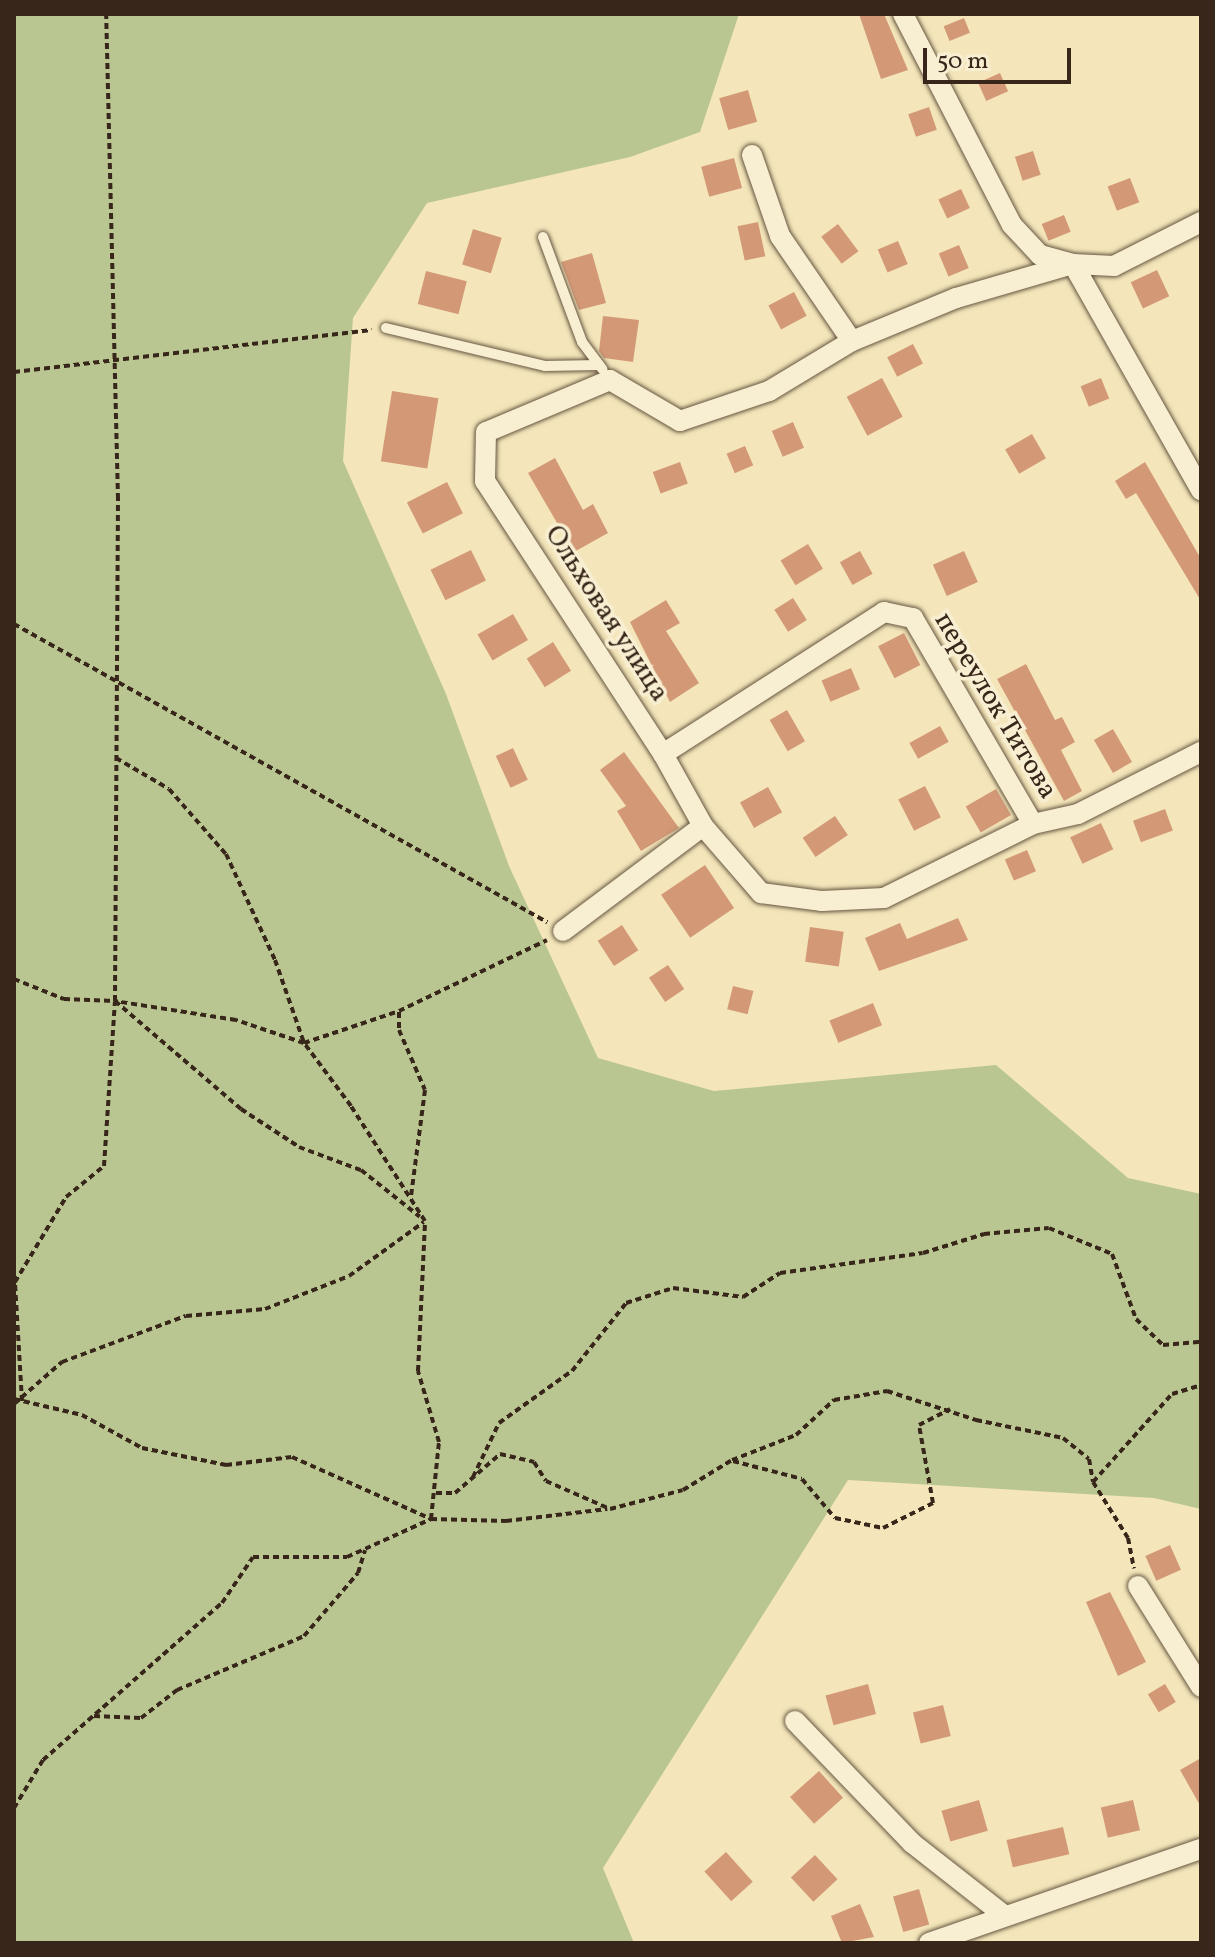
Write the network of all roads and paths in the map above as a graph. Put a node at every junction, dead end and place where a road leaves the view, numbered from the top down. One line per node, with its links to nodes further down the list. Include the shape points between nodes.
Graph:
1 (106, 14): 9 (path)
2 (903, 14): 6 (street, via 1012,225 1040,255)
3 (752, 155): 8 (street, via 780,236)
4 (1201, 222): 6 (street, via 1114,266)
5 (543, 237): 11 (lane, via 582,342)
6 (1073, 264): 8 (street, via 956,298); 12 (street)
7 (386, 328): 9 (path); 11 (lane, via 545,366)
8 (852, 341): 11 (street, via 769,391 680,421)
9 (115, 356): 10 (path); 14 (path)
10 (14, 372)
11 (605, 372): 16 (street, Ольховая улица, via 486,432 485,481)
12 (1201, 490)
13 (14, 624): 14 (path)
14 (117, 681): 17 (path); 20 (path)
15 (1201, 752): 18 (street, via 1078,814)
16 (663, 754): 18 (street, переулок Титова, via 884,612 913,618); 19 (street, Ольховая улица)
17 (116, 758): 22 (path); 24 (path, via 169,789 226,854 275,960)
18 (1033, 824): 19 (street, Ольховая улица, via 884,898 822,901 761,893)
19 (703, 826): 20 (street)
20 (563, 931): 23 (path)
21 (14, 979): 22 (path, via 64,999)
22 (115, 1001): 24 (path, via 236,1020); 26 (path, via 241,1109 299,1147 361,1170); 29 (path, via 104,1166 66,1197 15,1282)
23 (399, 1011): 24 (path); 25 (path, via 399,1030 425,1090)
24 (304, 1043): 25 (path)
25 (411, 1199): 26 (path)
26 (425, 1221): 29 (path, via 349,1276 265,1309 186,1316 62,1362); 35 (path, via 418,1371 439,1442)
27 (1201, 1342): 33 (path, via 1163,1345 1136,1319 1112,1254 1049,1228 984,1234 923,1253 780,1273 743,1297 673,1288 626,1303 572,1371 499,1423)
28 (1201, 1385): 34 (path, via 1172,1394)
29 (22, 1401): 30 (path); 37 (path, via 82,1415 156,1451 226,1465 292,1457)
30 (14, 1402)
31 (950, 1409): 32 (path, via 887,1391 834,1400 796,1435); 32 (path, via 919,1425 933,1503 883,1528 835,1518 802,1479); 34 (path, via 1063,1438 1089,1459)
32 (732, 1460): 36 (path, via 683,1490)
33 (473, 1477): 35 (path, via 455,1493); 36 (path, via 500,1454 511,1456 534,1462 546,1481)
34 (1093, 1482): 39 (path, via 1128,1538)
35 (436, 1493): 37 (path)
36 (610, 1509): 37 (path, via 506,1521)
37 (431, 1519): 38 (path)
38 (365, 1550): 41 (path, via 358,1573 304,1636 177,1690 141,1718); 41 (path, via 347,1557 253,1557 222,1603)
39 (1138, 1586): 40 (street)
40 (1201, 1687)
41 (94, 1716): 43 (path, via 43,1760)
42 (795, 1721): 45 (street, via 912,1843)
43 (14, 1808)
44 (1201, 1849): 45 (street)
45 (1005, 1916): 46 (street)
46 (929, 1943)

